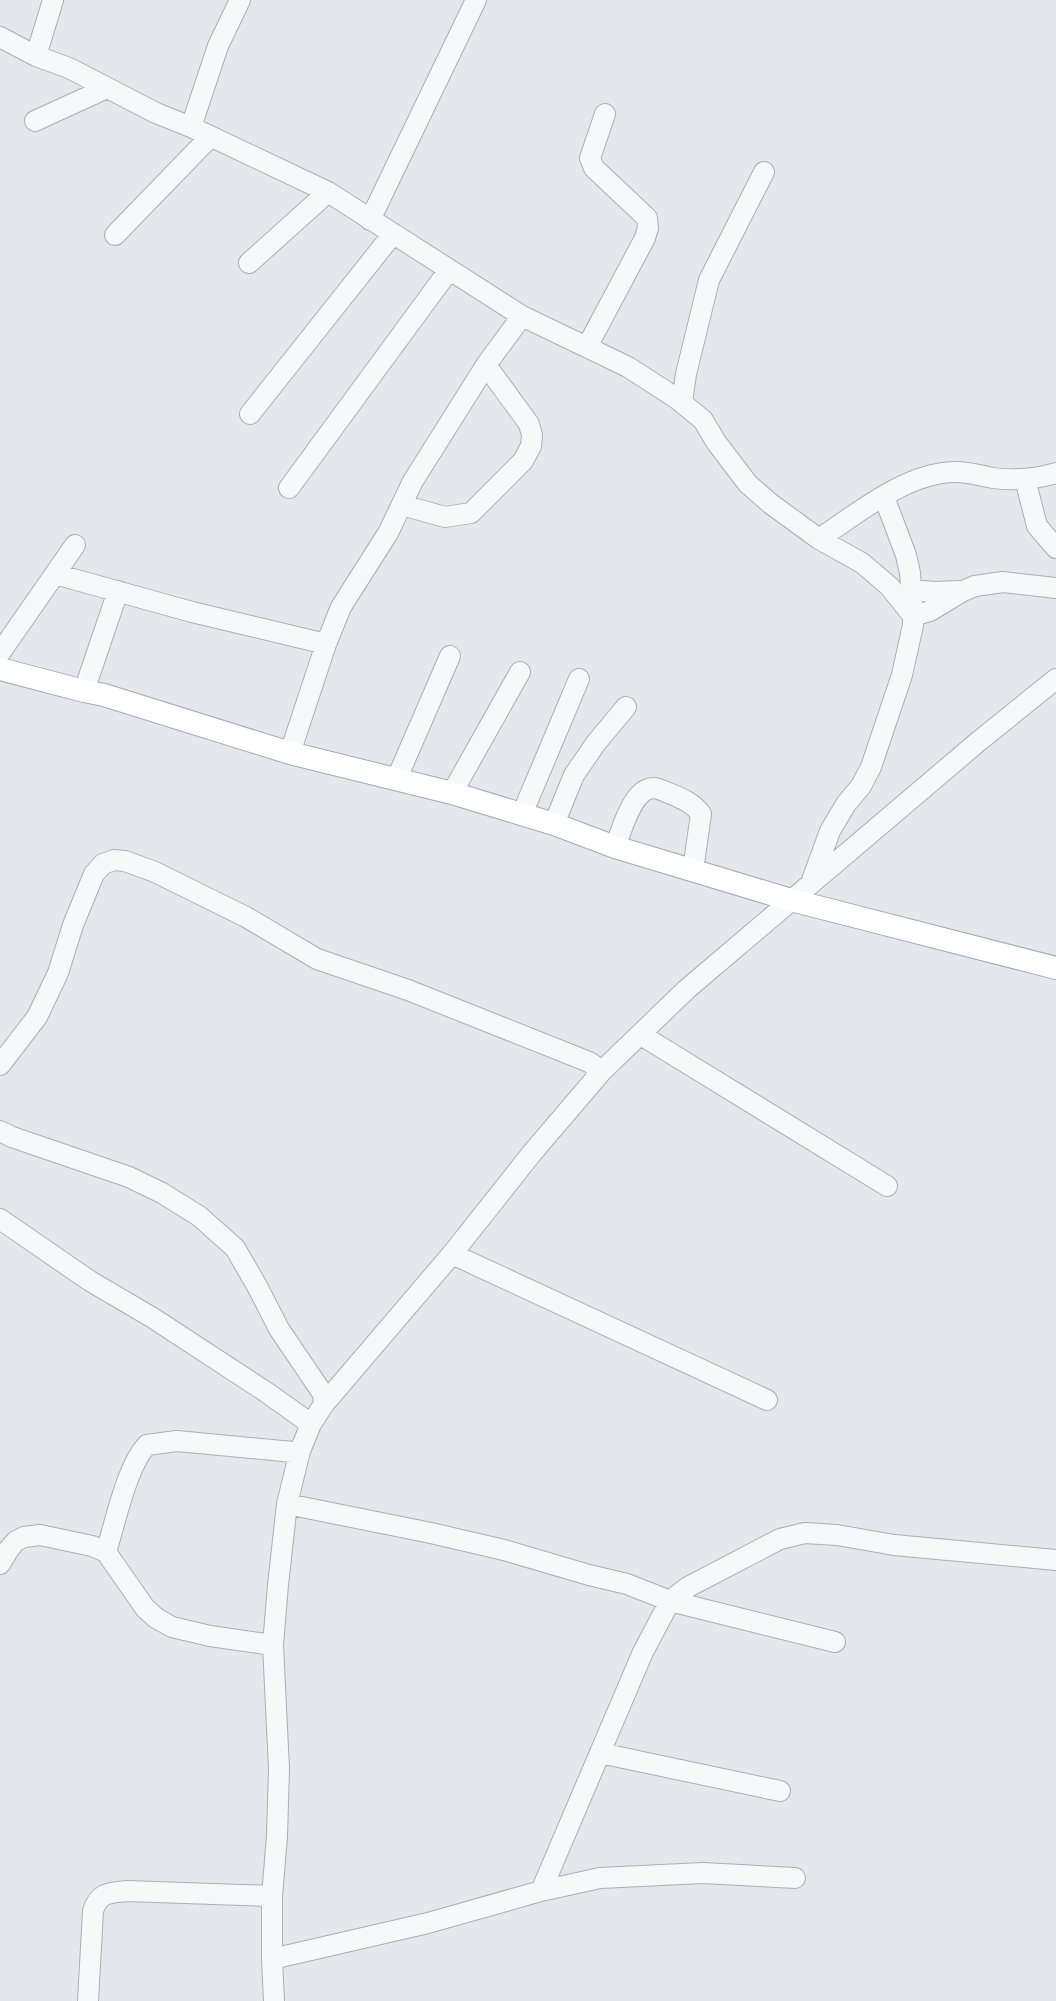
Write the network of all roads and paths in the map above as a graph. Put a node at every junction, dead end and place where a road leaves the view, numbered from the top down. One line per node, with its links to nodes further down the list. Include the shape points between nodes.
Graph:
1 (54, 0): 5 (street)
2 (240, 0): 9 (street, via 218,46)
3 (476, 0): 13 (street)
4 (0, 37): 5 (street)
5 (36, 56): 6 (street, via 69,68)
6 (107, 88): 8 (street); 9 (street, via 156,113)
7 (605, 114): 19 (street, via 590,158 594,168 647,218 648,228)
8 (35, 121)
9 (191, 127): 10 (street)
10 (210, 137): 12 (street); 14 (street)
11 (764, 172): 21 (street, via 709,280 686,374)
12 (328, 192): 13 (street); 16 (street)
13 (370, 220): 15 (street)
14 (115, 235)
15 (392, 235): 17 (street); 22 (street)
16 (249, 263)
17 (449, 270): 18 (street); 25 (street)
18 (522, 316): 19 (street); 20 (street)
19 (587, 347): 21 (street, via 628,367)
20 (486, 366): 27 (street, via 413,481); 27 (street, via 529,424 531,446 523,461 471,513 445,517)
21 (682, 403): 28 (street, via 703,420 716,442 748,484)
22 (250, 414)
23 (1056, 473): 24 (street)
24 (1025, 479): 26 (street, via 991,478 954,472 939,473 909,482); 30 (street, via 1036,526)
25 (288, 488)
26 (884, 497): 28 (street); 33 (street, via 906,555)
27 (402, 505): 37 (street, via 388,533 341,607)
28 (819, 539): 36 (street, via 862,563 884,581)
29 (75, 545): 31 (street)
30 (1056, 548)
31 (55, 574): 34 (street); 38 (street)
32 (1056, 588): 35 (street, via 1003,582 975,586)
33 (912, 590): 35 (street, via 949,593); 36 (street)
34 (118, 591): 37 (street, via 192,612); 44 (street)
35 (963, 591): 36 (street, via 930,611)
36 (913, 616): 53 (street, via 902,675 870,767 861,786 846,804 830,831)
37 (326, 644): 46 (street)
38 (0, 653)
39 (450, 656): 47 (street)
40 (0, 669): 44 (main road)
41 (520, 672): 48 (street)
42 (579, 679): 49 (street)
43 (1056, 679): 53 (street)
44 (84, 691): 46 (main road)
45 (626, 707): 50 (street, via 574,775)
46 (290, 753): 47 (main road)
47 (397, 778): 48 (main road)
48 (452, 793): 49 (main road)
49 (522, 814): 50 (main road)
50 (554, 824): 51 (main road)
51 (615, 847): 52 (main road); 52 (street, via 634,800 642,791 654,788 686,800 701,814)
52 (693, 870): 54 (main road)
53 (811, 883): 54 (street)
54 (791, 900): 55 (main road); 56 (street, via 687,989)
55 (1056, 968)
56 (641, 1035): 58 (street); 60 (street)
57 (0, 1065): 58 (street, via 37,1016 58,973 73,925 94,874 103,864 114,860 125,861 154,872 246,917 317,959 408,990 589,1062)
58 (602, 1071): 62 (street, via 532,1153)
59 (0, 1131): 64 (street, via 128,1177 162,1193 200,1216 235,1248 279,1330 323,1394)
60 (887, 1186)
61 (0, 1219): 65 (street, via 90,1281 153,1318)
62 (452, 1254): 63 (street); 64 (street)
63 (767, 1400)
64 (324, 1404): 65 (street)
65 (311, 1424): 66 (street)
66 (300, 1451): 67 (street); 68 (street, via 177,1441 147,1445 140,1452 132,1469)
67 (287, 1504): 71 (street, via 504,1550 588,1576 627,1584); 73 (street)
68 (106, 1552): 70 (street, via 92,1546 40,1535 24,1537 16,1542); 73 (street, via 145,1608 172,1627 210,1636)
69 (1056, 1560): 71 (street, via 894,1545 837,1535 805,1533 780,1539 724,1570 698,1581)
70 (0, 1564)
71 (670, 1601): 72 (street); 74 (street, via 643,1652)
72 (835, 1642)
73 (273, 1645): 78 (street, via 279,1769)
74 (600, 1753): 75 (street); 77 (street)
75 (780, 1791)
76 (795, 1878): 77 (street, via 703,1873 638,1875 600,1878)
77 (541, 1891): 79 (street, via 428,1923)
78 (272, 1896): 79 (street); 80 (street, via 127,1891 107,1893 96,1900 93,1911)
79 (272, 1959): 81 (street)
80 (88, 2001)
81 (274, 2001)

